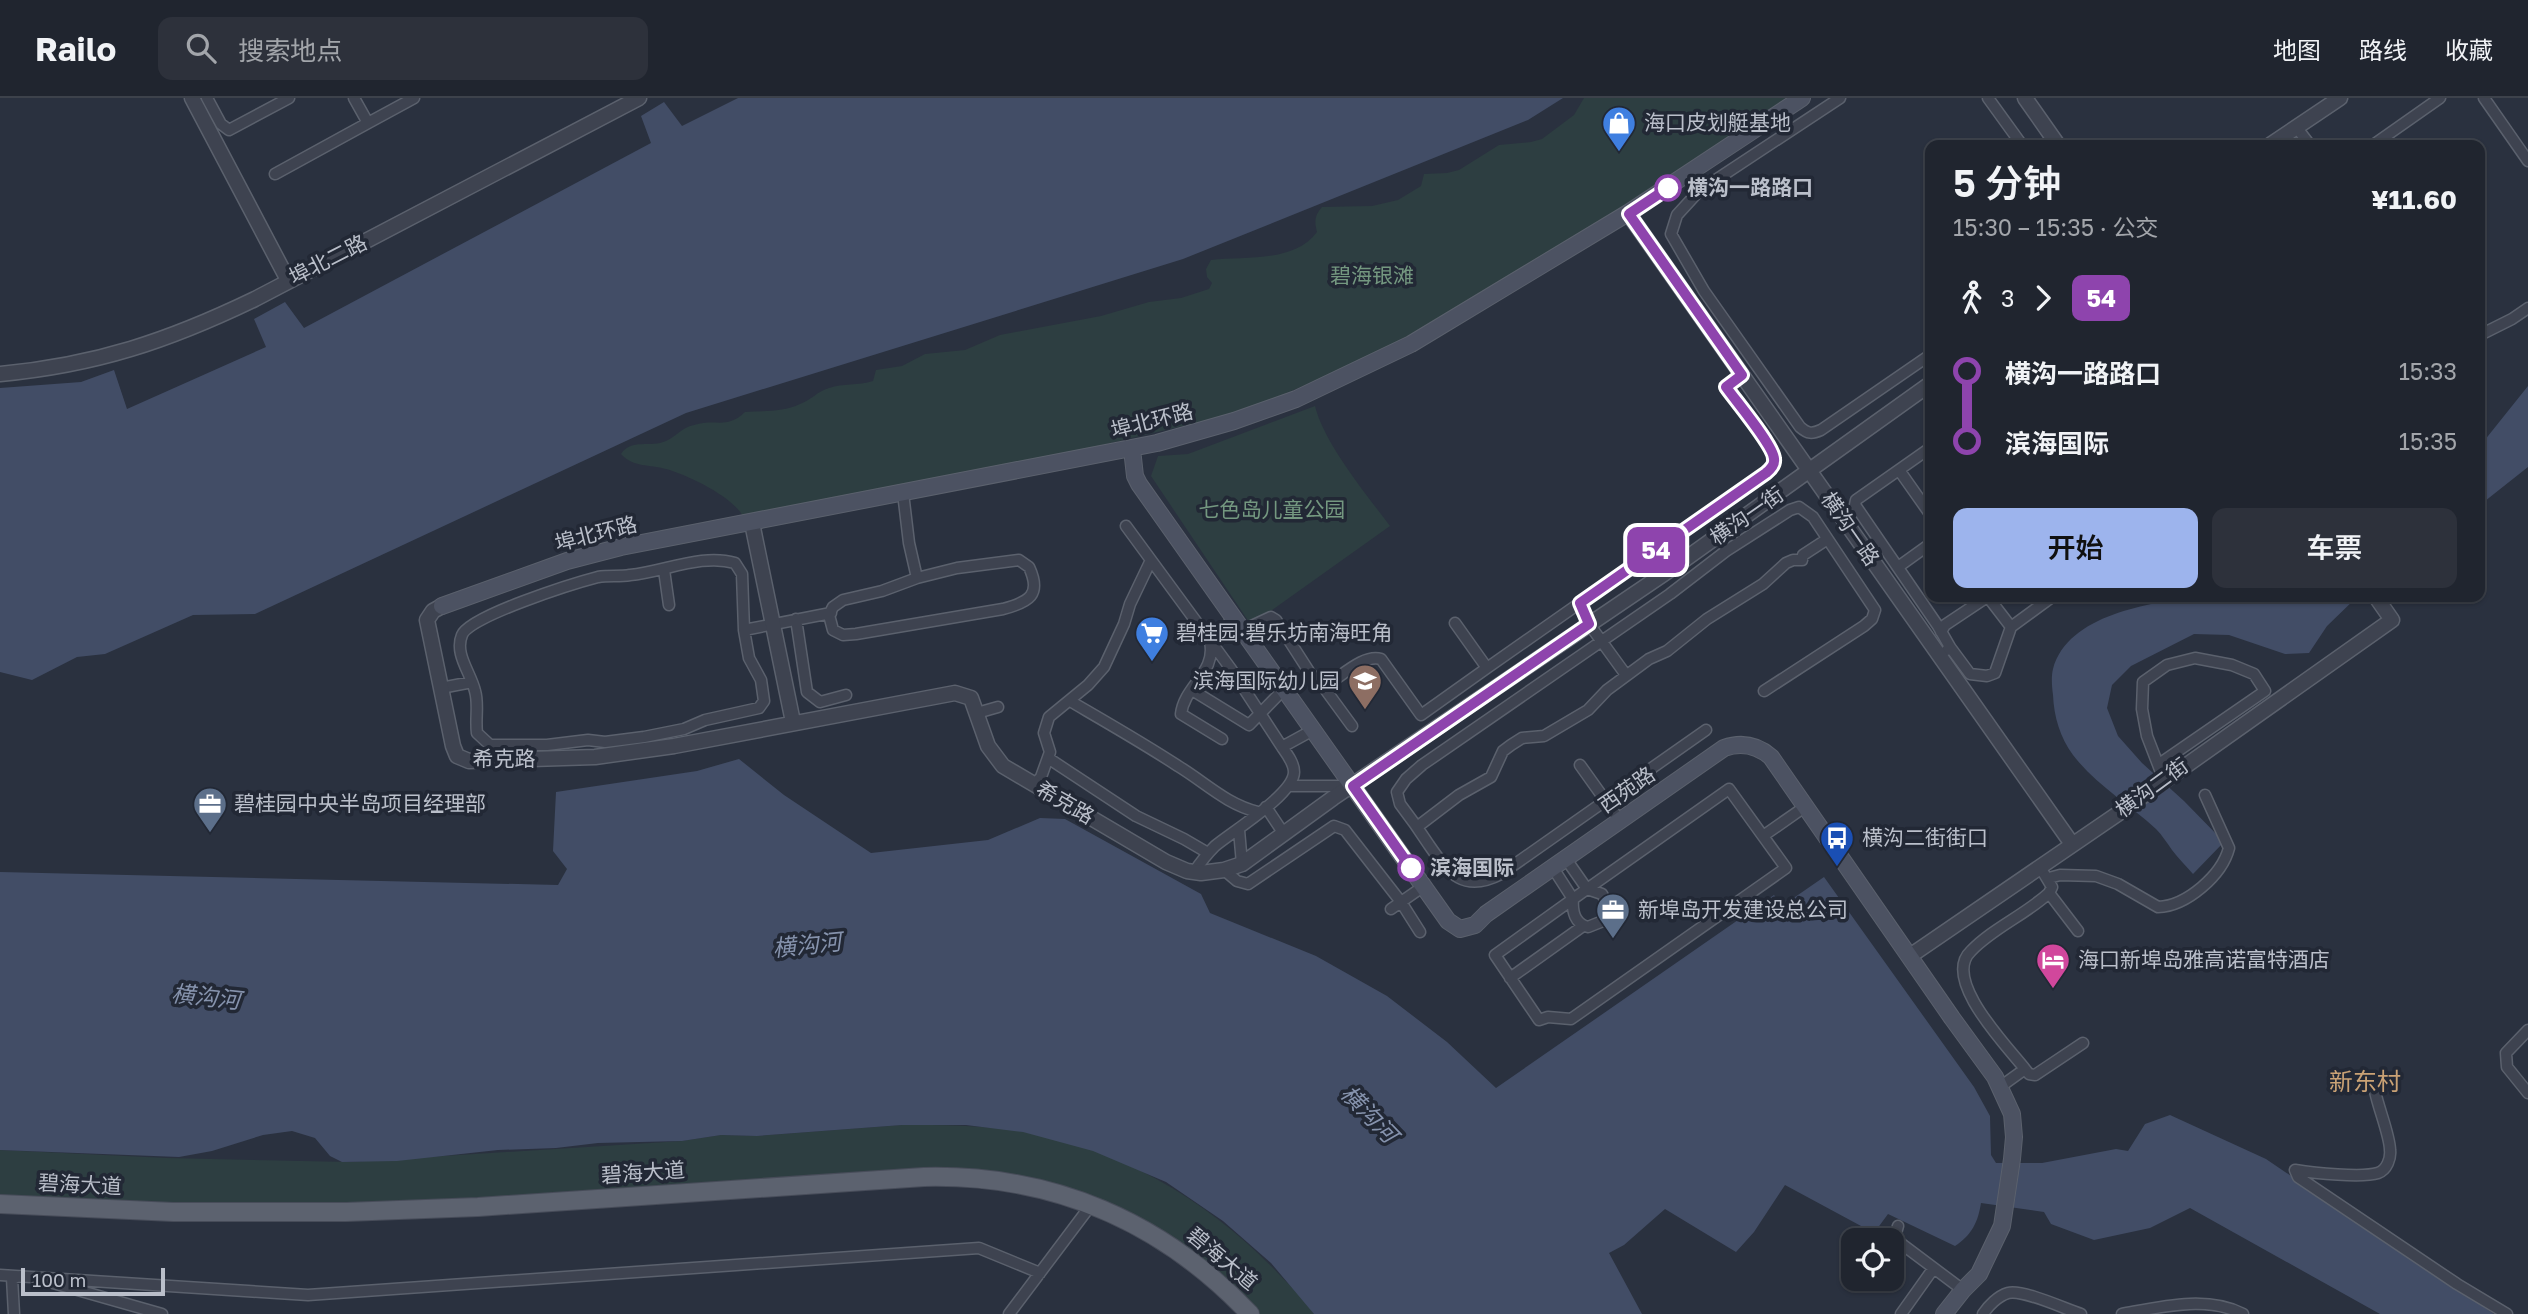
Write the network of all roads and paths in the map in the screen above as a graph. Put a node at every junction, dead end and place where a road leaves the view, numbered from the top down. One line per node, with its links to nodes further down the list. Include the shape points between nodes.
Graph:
1 (192, 98): 26 (street)
2 (207, 98): 3 (street, via 229,130)
3 (289, 98)
4 (354, 98): 15 (street)
5 (414, 98): 15 (street)
6 (639, 98): 26 (street, 埠北二路)
7 (1802, 98): 14 (main road, 埠北环路)
8 (1840, 98): 17 (street)
9 (1988, 98): 18 (street)
10 (2025, 98): 19 (street)
11 (2340, 98): 16 (street)
12 (2440, 98): 22 (street)
13 (2484, 98): 23 (street)
14 (1784, 110): 17 (street); 25 (main road, 埠北环路)
15 (368, 123): 24 (street)
16 (2297, 128): 20 (street); 21 (street)
17 (1795, 129): 32 (street, via 1699,191 1677,215 1671,234 1704,291)
18 (2018, 140)
19 (2054, 140)
20 (2278, 140)
21 (2306, 140)
22 (2380, 140)
23 (2528, 161)
24 (275, 174)
25 (1629, 214): 31 (street, 横沟一路); 35 (main road, 埠北环路, via 1372,365 1296,399)
26 (288, 280): 30 (street, 埠北二路, via 210,320 137,349 63,367)
27 (2528, 308): 28 (street)
28 (2485, 332)
29 (1925, 358): 32 (street, via 1812,434 1800,428)
30 (0, 374)
31 (1742, 375): 34 (street, 横沟一路); 53 (street, via 1726,387 1769,446 1774,458 1771,469)
32 (1771, 386): 34 (street)
33 (1925, 388): 37 (street, 横沟一街)
34 (1757, 396): 37 (street, 横沟一路)
35 (1132, 449): 39 (main road, 埠北环路); 59 (main road, 西苑路, via 1135,477)
36 (1925, 452): 38 (street)
37 (1810, 470): 60 (street, 横沟一街); 66 (street, 横沟一路)
38 (1899, 470): 40 (street); 46 (street, via 1855,505)
39 (902, 493): 41 (main road, 埠北环路); 48 (street)
40 (1925, 506)
41 (752, 523): 55 (main road, 埠北环路, via 593,554); 57 (street)
42 (1126, 526): 45 (street)
43 (1826, 540): 64 (street, via 1806,510 1790,510); 68 (street); 74 (street, via 1871,603 1875,610 1872,619)
44 (1925, 548): 46 (street)
45 (1151, 560): 65 (street); 76 (street, via 1104,667)
46 (1898, 567): 63 (street)
47 (664, 570): 54 (street); 62 (street, via 713,559 735,563 742,575); 69 (street, via 598,578 514,605 467,626 460,649)
48 (917, 578): 56 (street, via 843,600); 56 (street, via 1019,560 1029,567 1035,587 1031,597 1003,609 856,634 833,630)
49 (1980, 602): 63 (street)
50 (1991, 602): 61 (street)
51 (2045, 602): 61 (street)
52 (2379, 602): 80 (street, 横沟二街, via 2392,620)
53 (1580, 603): 60 (street); 67 (street)
54 (669, 605)
55 (442, 606): 71 (street, 希克路, via 427,620)
56 (831, 613): 57 (street)
57 (785, 619): 62 (street); 75 (street, via 807,692 820,702); 81 (street)
58 (1455, 623): 67 (street)
59 (1239, 624): 65 (street, via 1219,631); 70 (street, via 1271,617 1276,620); 72 (main road, 西苑路)
60 (1589, 624): 64 (street); 93 (street, 横沟一街)
61 (2011, 627): 66 (street, via 1995,673 1969,674)
62 (744, 630): 69 (street, via 749,658 761,680 764,701 759,708 644,737 490,745 477,733)
63 (1941, 632): 66 (street)
64 (1600, 641): 68 (street); 100 (street, via 1406,779 1397,792)
65 (1210, 642): 73 (street, via 1212,659); 79 (street)
66 (1945, 652): 105 (street, 横沟一路)
67 (1487, 667): 70 (street, via 1421,715 1381,659 1367,659)
68 (1626, 675): 100 (street, via 1588,710 1544,736 1522,738 1511,745 1503,751 1492,777)
69 (472, 682): 71 (street)
70 (1322, 685): 82 (street)
71 (441, 688): 81 (street, 希克路, via 454,751 469,761 631,753)
72 (1284, 689): 79 (street); 83 (main road, 西苑路)
73 (1192, 690): 79 (street, via 1249,725); 85 (street, via 1181,714)
74 (1764, 691)
75 (846, 695)
76 (1070, 701): 87 (street, via 1049,717 1044,733); 97 (street, via 1175,764 1222,799 1239,807)
77 (998, 707): 78 (street)
78 (978, 713): 81 (street, 希克路, via 971,698 955,693); 91 (street, 希克路, via 984,738 997,760)
79 (1261, 715): 86 (street)
80 (2240, 717): 88 (street); 88 (street, via 2265,691 2254,674 2232,664 2195,658 2167,665 2143,682 2147,736); 90 (street, 横沟二街)
81 (793, 722)
82 (1352, 726)
83 (1313, 730): 86 (street); 93 (main road, 西苑路)
84 (1706, 730): 95 (street)
85 (1222, 739)
86 (1282, 747): 92 (street, via 1291,759)
87 (1048, 758): 91 (street); 98 (street)
88 (2159, 764): 90 (street)
89 (1580, 765): 95 (street)
90 (2164, 780): 105 (street, 横沟二街)
91 (1034, 785): 104 (street, 希克路)
92 (1291, 786): 93 (street); 97 (street)
93 (1353, 786): 102 (street, 希克路); 112 (main road, 西苑路)
94 (2205, 795): 111 (street, via 2229,848 2208,881 2183,901 2158,907 2096,876)
95 (1606, 801): 99 (street); 100 (street, via 1501,874 1482,882 1463,880 1448,871)
96 (1806, 806): 99 (main road, 西苑路, via 1766,754 1754,747 1733,745); 103 (street); 121 (main road, 西苑路)
97 (1262, 809): 101 (street); 102 (street)
98 (1136, 816): 104 (street); 106 (street)
99 (1620, 821): 107 (main road, 西苑路)
100 (1417, 827)
101 (1239, 830): 106 (street); 108 (street)
102 (1284, 834): 108 (street, 希克路)
103 (1763, 836): 113 (street, via 1730,789); 122 (street, via 1786,868 1571,1019 1539,1020)
104 (1127, 839): 110 (street, 希克路)
105 (2072, 844): 111 (street, 横沟二街)
106 (1208, 853): 110 (street)
107 (1560, 863): 112 (main road, 西苑路, via 1467,929 1448,920); 113 (street); 115 (street)
108 (1242, 864): 109 (street, 希克路)
109 (1224, 870): 110 (street, 希克路); 116 (street, via 1248,884 1334,826 1345,830)
110 (1194, 872)
111 (2044, 872): 114 (street, via 2052,887); 121 (street, 横沟二街)
112 (1424, 886): 116 (street)
113 (1587, 889): 115 (street); 118 (street, via 1602,894 1611,911 1603,921)
114 (2049, 893): 119 (street); 125 (street, via 1968,953 1963,968 1967,989 1977,1006)
115 (1573, 899): 118 (street, via 1574,912); 122 (street, via 1495,955)
116 (1401, 902): 117 (street); 120 (street)
117 (1391, 909)
118 (1583, 926): 122 (street)
119 (2078, 930)
120 (1420, 932)
121 (1910, 956): 126 (main road, 西苑路)
122 (1510, 978)
123 (2528, 1030): 128 (street, via 2506,1053 2507,1067)
124 (2083, 1043): 125 (street, via 2035,1075)
125 (2025, 1069): 126 (street)
126 (2000, 1087): 137 (main road, 西苑路, via 2012,1114 2012,1159 2002,1226 1982,1268)
127 (2375, 1091): 151 (street, via 2391,1153 2386,1167 2379,1173 2295,1170 2298,1177)
128 (2528, 1093)
129 (0, 1204): 144 (main road, 碧海大道, via 173,1212 346,1212 924,1177 984,1178 1067,1196 1136,1225 1189,1258)
130 (0, 1209): 131 (main road, 碧海大道, via 174,1217 359,1217 944,1182 1024,1190)
131 (1088, 1209): 134 (street); 143 (main road, 碧海大道, via 1182,1259)
132 (1898, 1226): 133 (street, via 1899,1242)
133 (1933, 1269): 137 (street); 145 (street)
134 (1040, 1273): 136 (street, via 979,1248 308,1295); 142 (street)
135 (0, 1275): 136 (street)
136 (22, 1276): 140 (street, via 12,1278); 141 (street)
137 (1962, 1290): 146 (main road, 西苑路)
138 (2046, 1302): 147 (street, via 2009,1293); 148 (street); 149 (street)
139 (2234, 1312): 150 (street, via 2215,1305)
140 (14, 1314)
141 (162, 1314)
142 (1009, 1314)
143 (1243, 1314)
144 (1250, 1314)
145 (1901, 1314)
146 (1944, 1314)
147 (1983, 1314)
148 (2054, 1314)
149 (2081, 1314)
150 (2122, 1314)
151 (2507, 1314)

